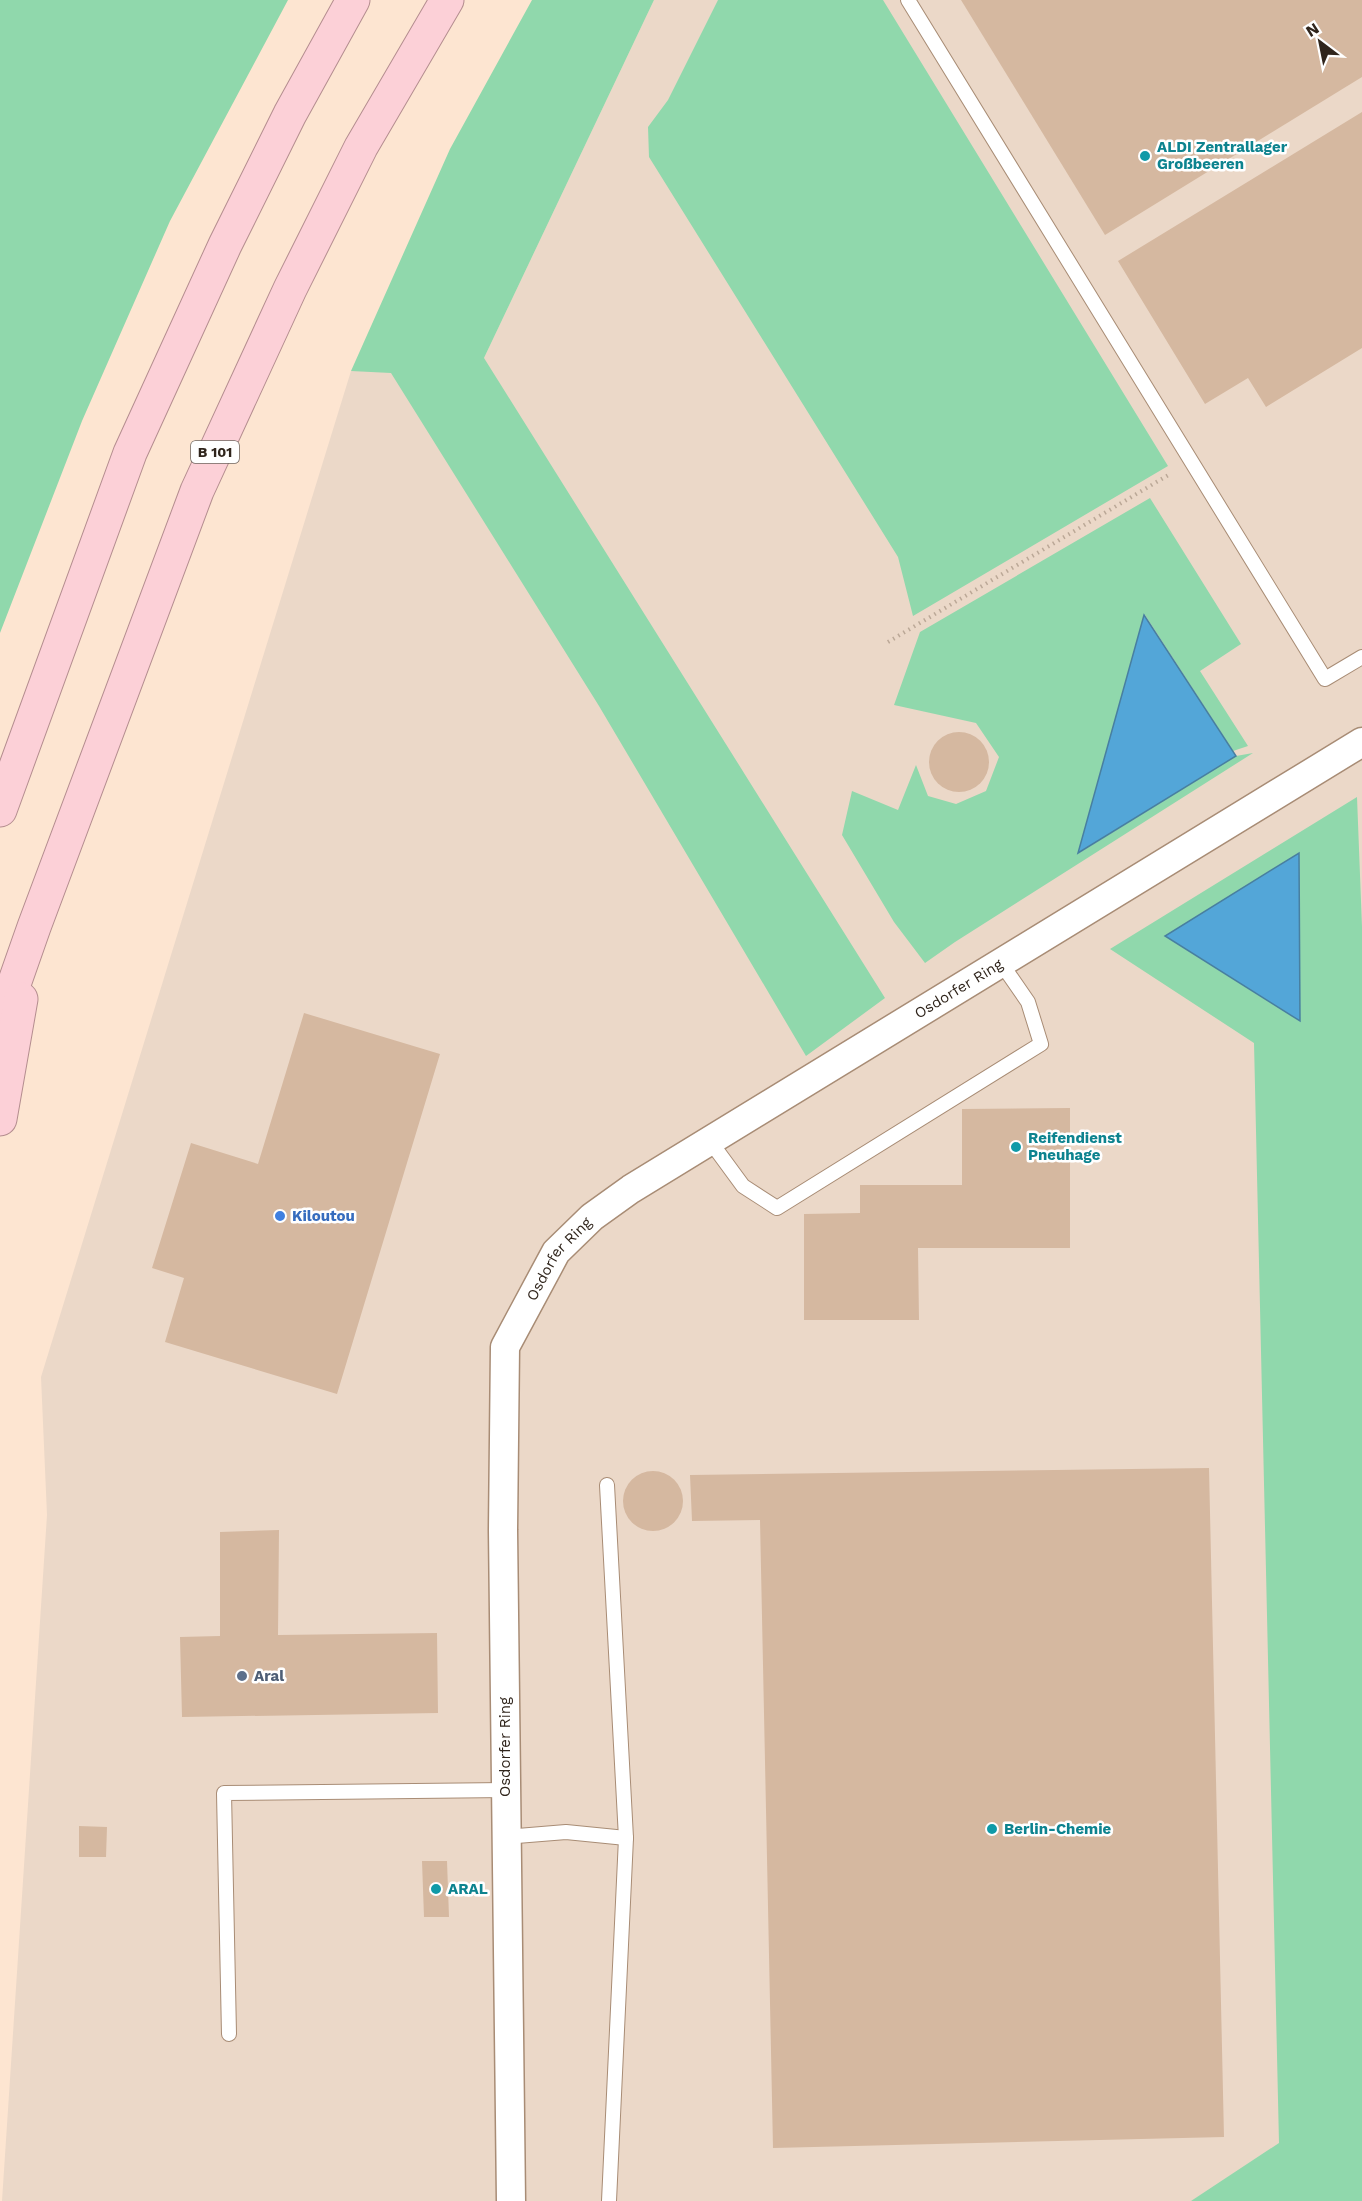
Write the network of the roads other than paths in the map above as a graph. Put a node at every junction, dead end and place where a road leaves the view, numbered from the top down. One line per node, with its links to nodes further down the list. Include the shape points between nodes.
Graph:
1 (353, 0): 6 (highway, via 225,245 130,453)
2 (447, 0): 7 (highway, B 101, via 361,147 197,491)
3 (908, 0): 4 (lane, via 1326,679)
4 (1362, 657)
5 (1362, 742): 8 (street, Osdorfer Ring)
6 (0, 810)
7 (34, 927): 9 (highway, B 101); 10 (highway)
8 (1001, 963): 11 (street, Osdorfer Ring); 11 (lane, via 1028,1002 1041,1044 777,1208 743,1186)
9 (0, 1024)
10 (0, 1119)
11 (710, 1141): 13 (street, Osdorfer Ring, via 592,1216 556,1252 505,1347 502,1530)
12 (607, 1485): 15 (lane)
13 (506, 1790): 14 (street, Osdorfer Ring); 16 (lane, via 224,1793)
14 (505, 1837): 15 (lane, via 566,1832); 17 (street, Osdorfer Ring)
15 (626, 1838): 18 (lane)
16 (229, 2034)
17 (511, 2201)
18 (609, 2201)

